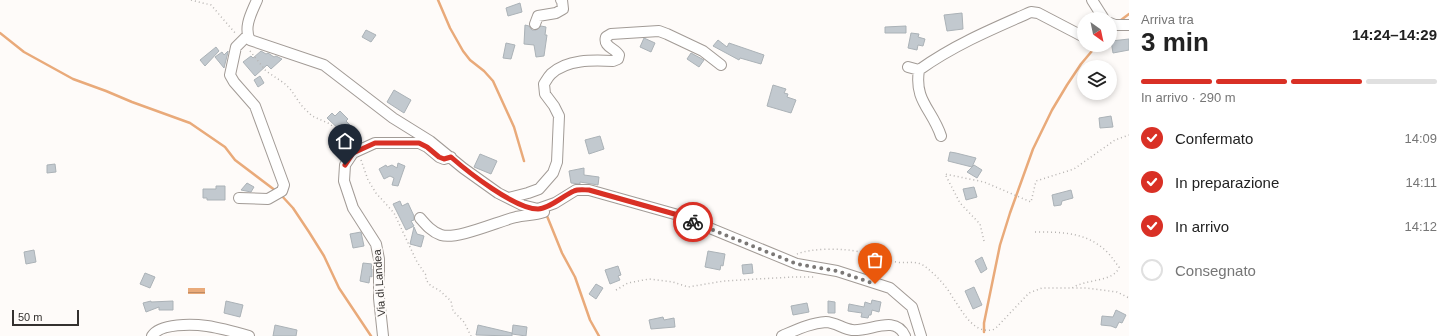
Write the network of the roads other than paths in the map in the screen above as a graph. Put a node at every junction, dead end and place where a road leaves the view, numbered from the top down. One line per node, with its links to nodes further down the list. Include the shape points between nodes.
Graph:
1 (257, 0): 9 (street)
2 (561, 0): 5 (street, via 563,9 538,16)
3 (1092, 0): 4 (street)
4 (1100, 12)
5 (535, 24)
6 (1117, 25): 7 (street)
7 (1129, 25)
8 (1077, 33): 12 (street, via 1038,13 1031,12 974,37 940,55)
9 (244, 38): 14 (street, via 324,65 393,118); 15 (street, via 236,47 230,76 255,106 284,185 282,191 268,199)
10 (721, 65): 16 (street, via 703,51 659,31 611,34 606,37 607,45 616,51 618,59 582,61 560,67 544,84 545,94 559,116 557,162 553,173 539,189)
11 (908, 67): 12 (street)
12 (919, 70): 13 (street, via 917,82 920,97 937,123)
13 (941, 136)
14 (451, 157): 16 (street, via 498,193); 21 (street, Via di Landea, via 439,157 419,143 375,143 353,153 345,165 344,181 354,208 376,244)
15 (238, 198)
16 (509, 198): 17 (street, via 538,209)
17 (551, 204): 18 (street, via 543,213 528,214 451,236 432,230); 24 (street, via 576,190 589,190 678,215 797,264 837,271 890,288 912,308)
18 (420, 218)
19 (152, 336): 20 (street, via 168,326 206,325)
20 (249, 336)
21 (383, 336)
22 (782, 336): 23 (street, via 827,322 852,330 891,324 902,330)
23 (905, 336)
24 (921, 336)

